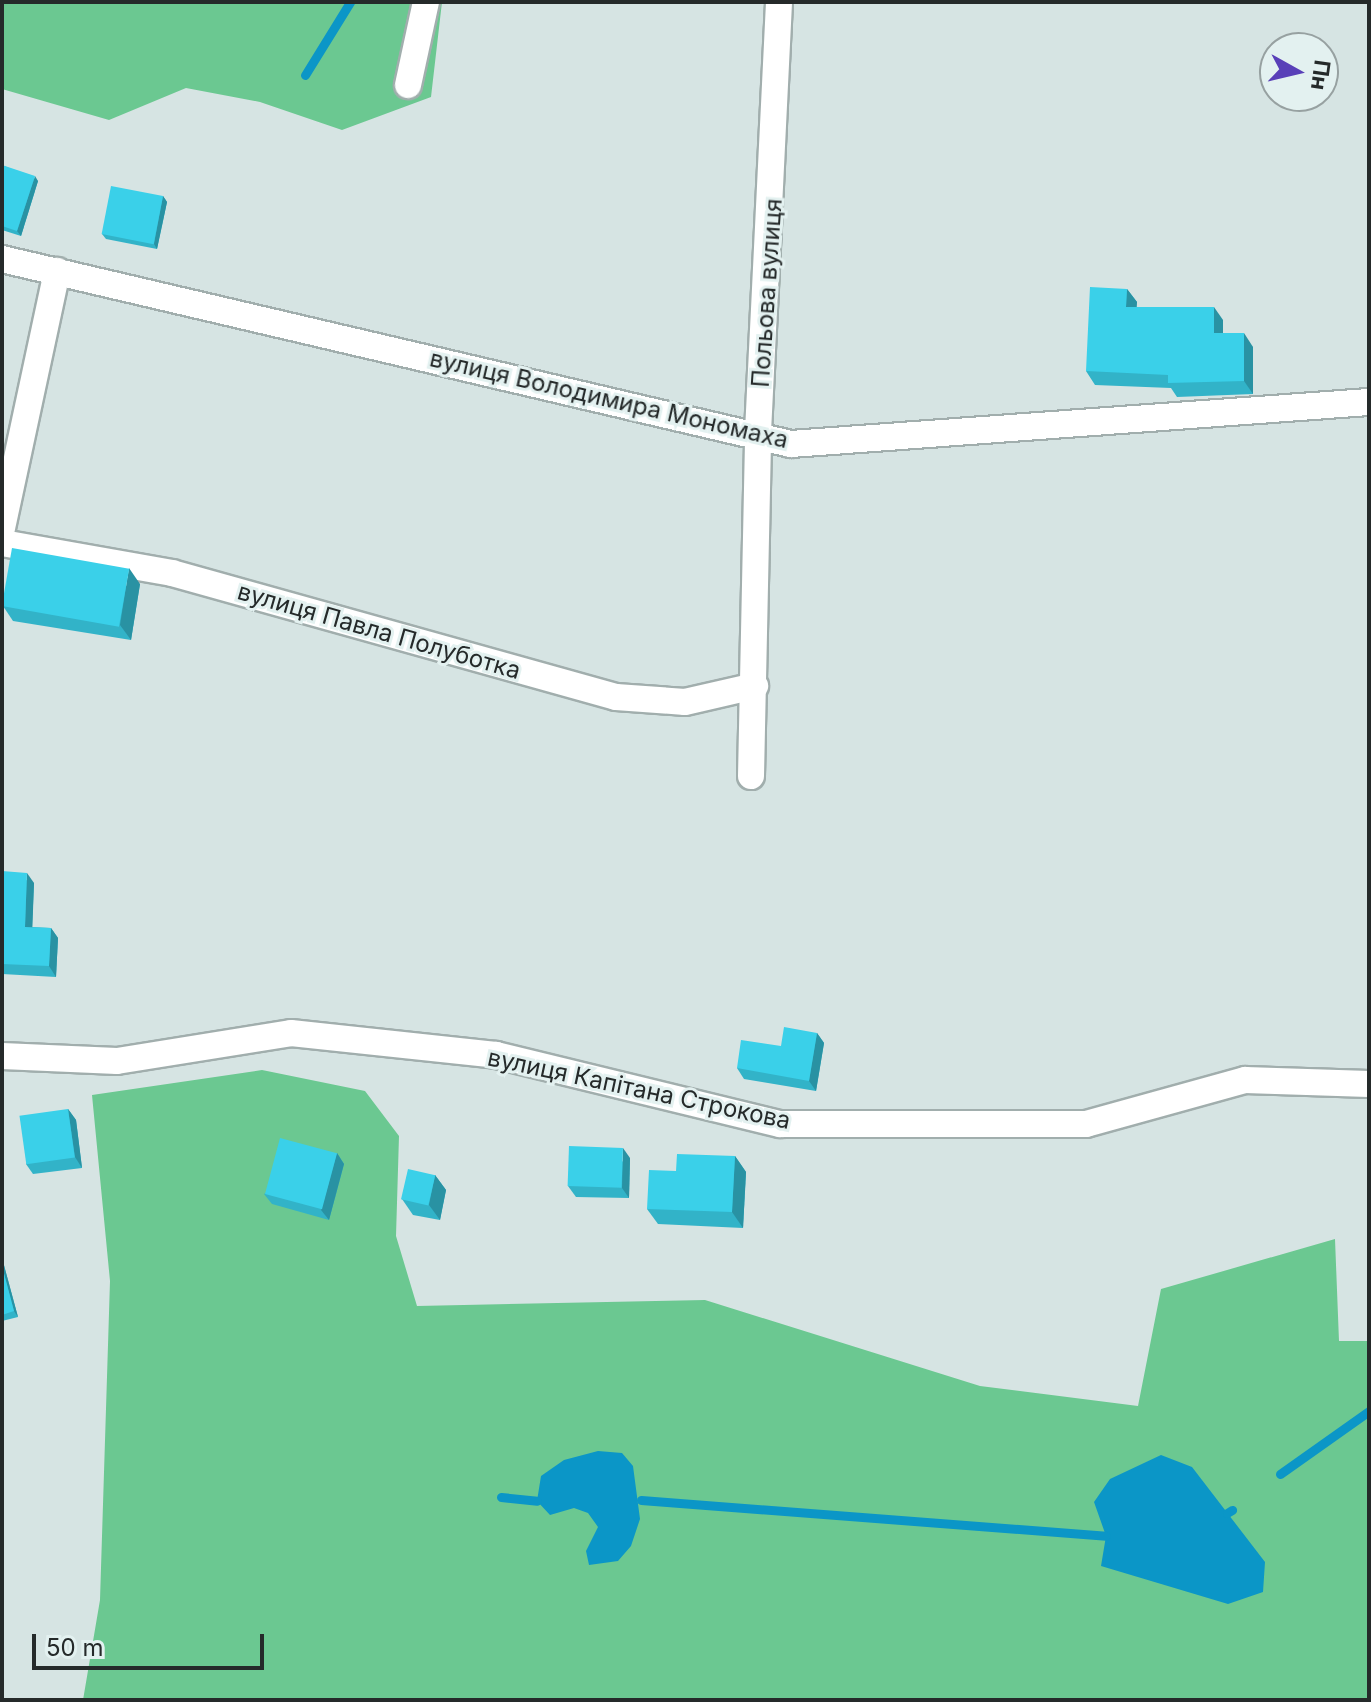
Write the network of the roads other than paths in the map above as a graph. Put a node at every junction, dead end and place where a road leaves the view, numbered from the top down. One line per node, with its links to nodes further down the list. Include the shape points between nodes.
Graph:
1 (426, 2): 3 (street)
2 (779, 2): 7 (street, Польова вулиця)
3 (408, 85)
4 (2, 259): 5 (street, вулиця Володимира Мономаха)
5 (57, 271): 7 (street, вулиця Володимира Мономаха); 8 (street)
6 (1369, 402): 7 (street, вулиця Володимира Мономаха, via 791,444)
7 (758, 432): 10 (street, Польова вулиця)
8 (2, 528)
9 (2, 543): 10 (street, вулиця Павла Полуботка, via 172,573 616,697 685,702)
10 (755, 686): 11 (street, Польова вулиця)
11 (751, 776)
12 (2, 1056): 13 (street, вулиця Капітана Строкова, via 117,1061 291,1033 496,1055 780,1124 1086,1124 1245,1080)
13 (1369, 1084)

